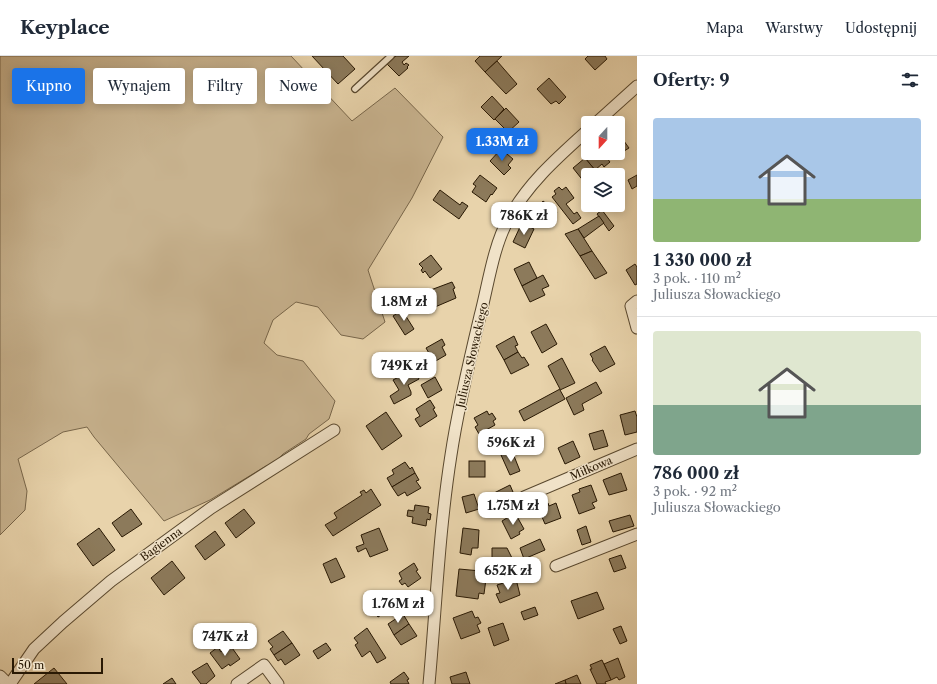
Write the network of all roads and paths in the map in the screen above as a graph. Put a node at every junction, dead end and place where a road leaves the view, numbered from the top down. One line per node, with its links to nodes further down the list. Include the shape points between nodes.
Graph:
1 (391, 56): 3 (lane)
2 (637, 86): 4 (street)
3 (355, 89)
4 (604, 116)
5 (581, 136): 17 (street, Juliusza Słowackiego, via 526,192 507,221 498,242 459,406 451,456)
6 (637, 301): 7 (street, via 631,306)
7 (637, 328)
8 (334, 430): 14 (street, Bagienna, via 210,508 111,581 34,650)
9 (637, 449): 10 (street, Miłkowa)
10 (524, 497)
11 (637, 534): 12 (street)
12 (556, 566)
13 (0, 676): 14 (street)
14 (9, 684)
15 (237, 684): 16 (street, via 264,665)
16 (278, 684)
17 (430, 684)

